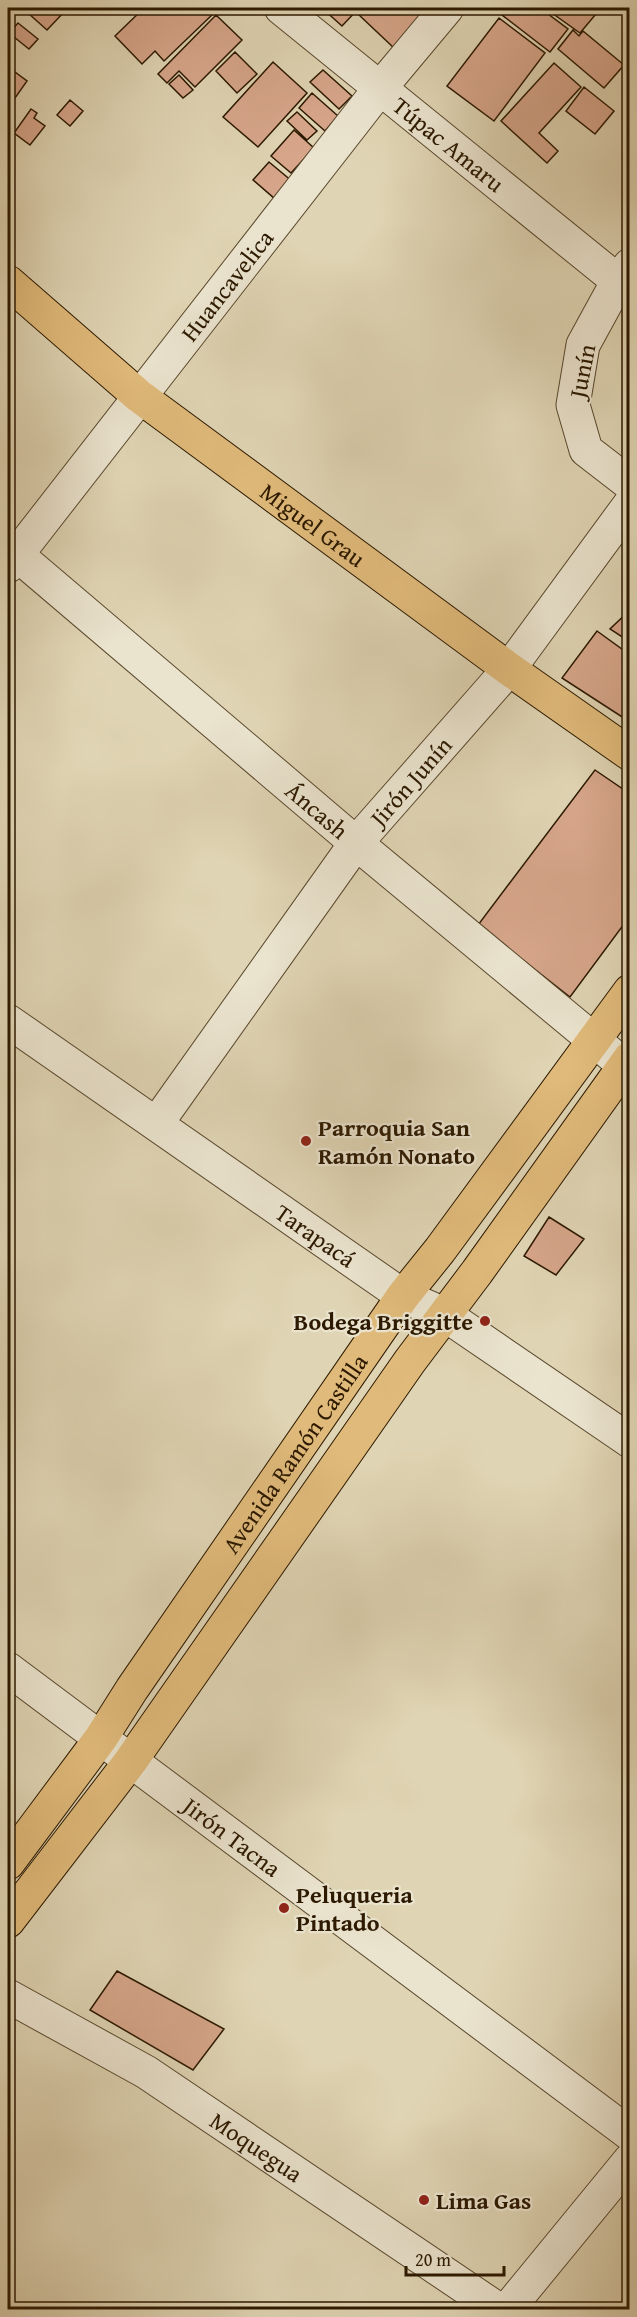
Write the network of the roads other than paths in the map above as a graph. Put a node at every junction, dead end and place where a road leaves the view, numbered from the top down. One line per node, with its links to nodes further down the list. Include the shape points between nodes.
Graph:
1 (281, 8): 3 (street, Túpac Amaru)
2 (447, 8): 3 (street, Huancavelica)
3 (381, 87): 4 (street, Túpac Amaru); 6 (street, Huancavelica)
4 (624, 273): 7 (street, Junín, via 583,345 573,405 586,450)
5 (8, 282): 6 (main road, Miguel Grau)
6 (139, 396): 9 (street, Huancavelica); 10 (main road, Miguel Grau)
7 (630, 484)
8 (630, 504): 10 (street, Jirón Junín)
9 (11, 556): 12 (street, Áncash)
10 (509, 669): 11 (main road, Miguel Grau); 12 (street, Jirón Junín)
11 (630, 754)
12 (356, 843): 15 (street, Áncash); 17 (street, Jirón Junín)
13 (630, 991): 15 (main road, Avenida Ramón Castilla)
14 (8, 1022): 17 (street, Tarapacá)
15 (592, 1040): 16 (street, Áncash); 18 (main road, Avenida Ramón Castilla)
16 (628, 1064): 19 (main road, Avenida Ramón Castilla)
17 (157, 1123): 18 (street, Tarapacá)
18 (404, 1296): 19 (street, Tarapacá); 22 (main road, Avenida Ramón Castilla)
19 (444, 1314): 20 (street, Tarapacá); 23 (main road, Avenida Ramón Castilla)
20 (630, 1441)
21 (8, 1669): 22 (street, Jirón Tacna)
22 (101, 1738): 23 (street, Jirón Tacna); 24 (main road, Avenida Ramón Castilla)
23 (130, 1762): 25 (main road, Avenida Ramón Castilla); 27 (street, Jirón Tacna)
24 (8, 1863)
25 (8, 1921)
26 (8, 1996): 29 (street, Moquegua, via 146,2072)
27 (630, 2134)
28 (630, 2160): 30 (street)
29 (499, 2310)
30 (507, 2310)

